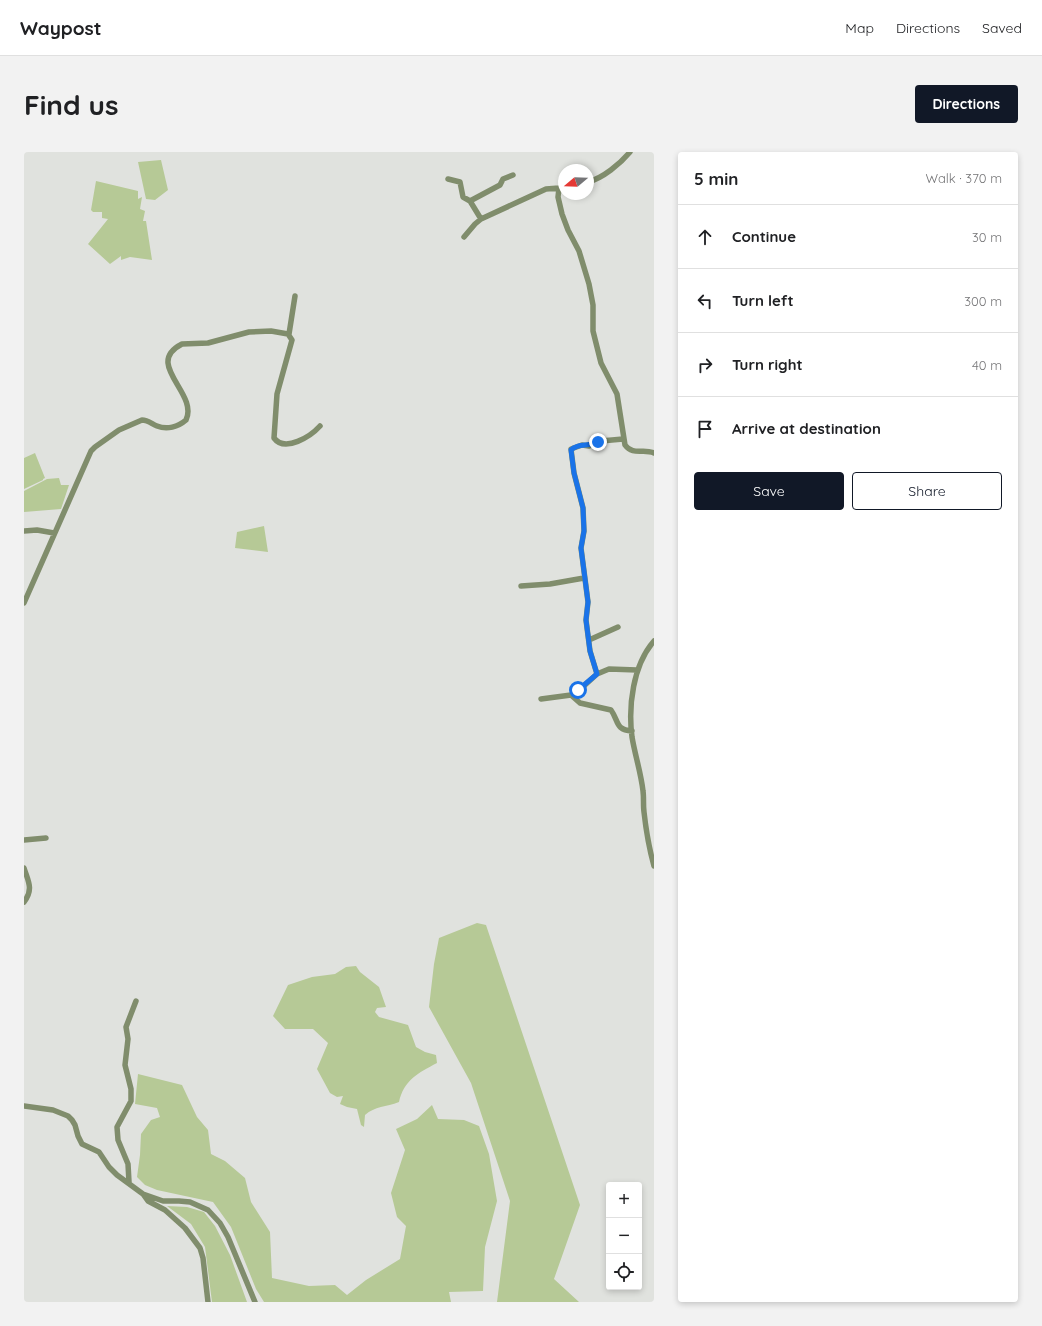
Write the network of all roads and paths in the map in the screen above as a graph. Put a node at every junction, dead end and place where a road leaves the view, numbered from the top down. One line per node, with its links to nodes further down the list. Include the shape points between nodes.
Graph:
1 (630, 152): 4 (street, via 619,163)
2 (513, 175): 7 (street)
3 (448, 179): 7 (street, via 460,182 463,197)
4 (594, 179)
5 (558, 188): 8 (street, via 545,190)
6 (559, 200): 13 (street, via 589,284 594,305 593,331 601,363 617,394)
7 (470, 201): 8 (street)
8 (481, 219): 9 (street)
9 (464, 237)
10 (295, 296): 11 (street)
11 (289, 334): 12 (street, via 292,338 276,394 274,438 286,444 309,436); 16 (street, via 249,332 208,343 182,344 173,349 168,360 169,369 185,400 188,411 186,420 177,426 166,428 142,420 119,430 95,447)
12 (320, 426)
13 (623, 439): 14 (street, via 629,450); 17 (street, via 600,441 571,449 583,508 584,531 581,548)
14 (654, 453)
15 (24, 531): 16 (street)
16 (54, 533): 19 (street)
17 (584, 578): 18 (street); 21 (street, via 588,602 586,620)
18 (521, 586)
19 (24, 603)
20 (618, 627): 21 (street)
21 (589, 640): 24 (street)
22 (654, 641): 23 (street, via 644,654)
23 (637, 670): 24 (street, via 609,670); 27 (street, via 630,719)
24 (597, 674): 25 (street)
25 (571, 695): 26 (street); 27 (street, via 580,703 611,710 624,731)
26 (541, 699)
27 (632, 731): 30 (street, via 643,791 648,847)
28 (46, 838): 29 (street)
29 (24, 840)
30 (654, 866)
31 (24, 868): 32 (street, via 30,894)
32 (24, 902)
33 (136, 1001): 35 (street, via 126,1027 128,1039 125,1065 131,1089 131,1102 116,1127 118,1140 128,1164)
34 (24, 1106): 35 (street, via 53,1110 68,1116 75,1125 82,1144 99,1152 109,1167)
35 (129, 1182): 36 (street)
36 (143, 1194): 37 (street, via 148,1201 165,1210 185,1228 200,1248); 38 (street, via 163,1201 190,1202 208,1210 228,1237)
37 (208, 1302)
38 (255, 1302)

